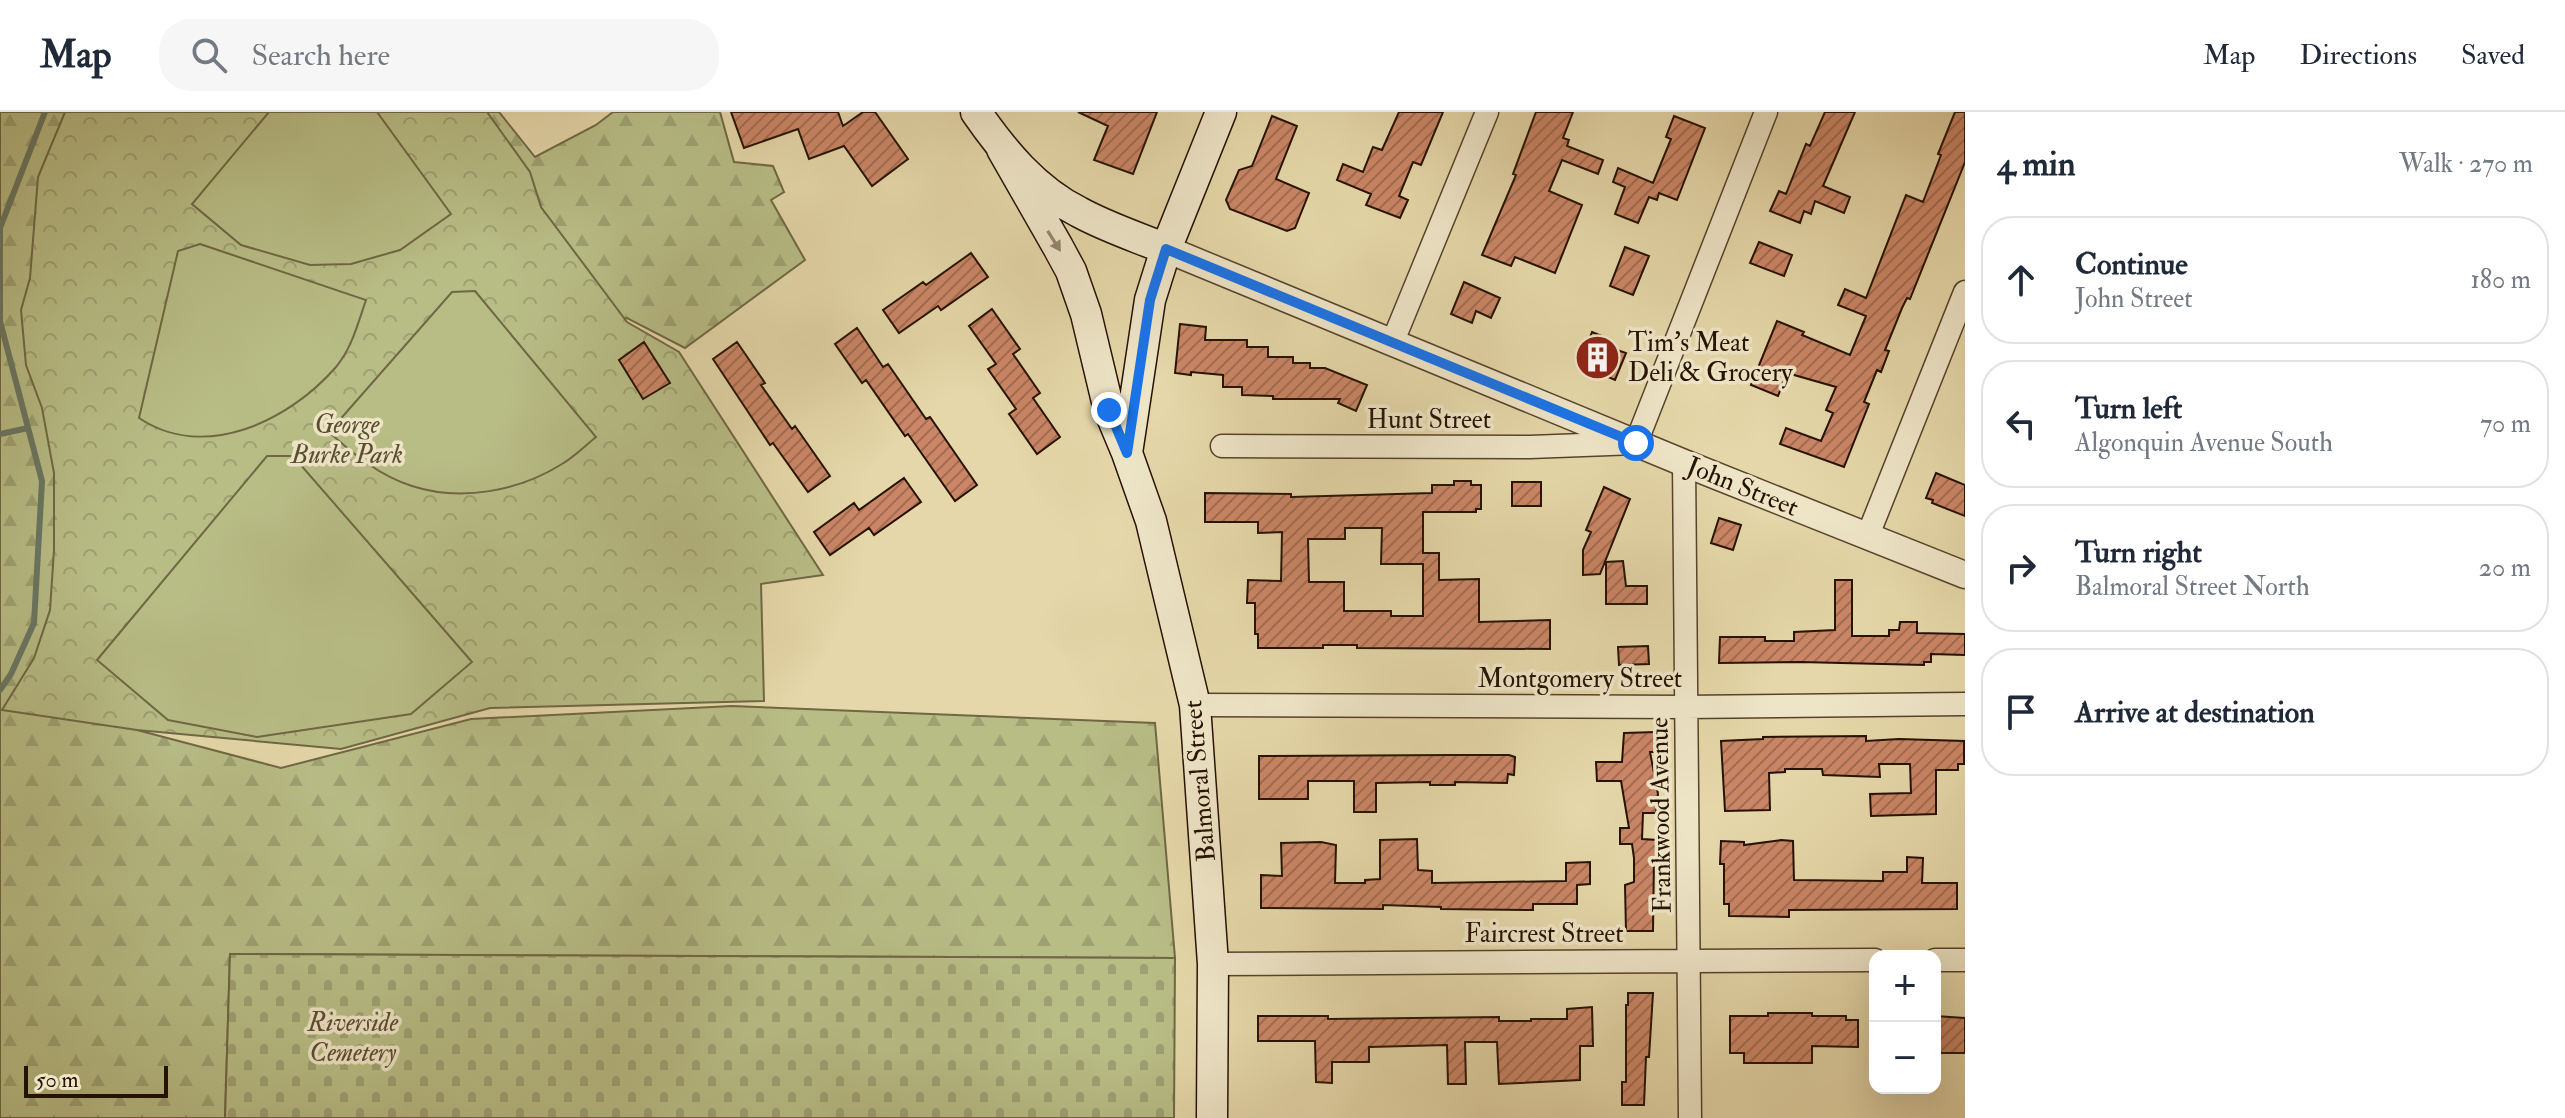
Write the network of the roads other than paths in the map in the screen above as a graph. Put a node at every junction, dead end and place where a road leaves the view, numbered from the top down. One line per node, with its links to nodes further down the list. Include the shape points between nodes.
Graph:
1 (976, 112): 5 (main road, John Street)
2 (1221, 112): 6 (main road)
3 (1487, 112): 8 (street)
4 (1766, 112): 9 (street)
5 (1002, 149): 6 (main road, John Street, via 1037,184 1077,212); 11 (main road, Balmoral Street, one-way to 11, via 1071,271 1109,410)
6 (1166, 249): 8 (street, John Street); 11 (main road, via 1150,300)
7 (1965, 292): 13 (street)
8 (1393, 341): 9 (street, John Street)
9 (1636, 443): 10 (street, Hunt Street); 12 (street, John Street)
10 (1222, 446)
11 (1127, 453): 16 (main road, Balmoral Street, via 1151,521)
12 (1684, 463): 13 (street, John Street); 17 (street, Frankwood Avenue)
13 (1868, 535): 14 (street, John Street)
14 (1965, 575)
15 (1965, 704): 17 (street, Montgomery Street)
16 (1195, 705): 17 (street, Montgomery Street); 22 (main road, Balmoral Street)
17 (1685, 707): 18 (street, Frankwood Avenue)
18 (1690, 960): 19 (street, Faircrest Street); 22 (street, Faircrest Street); 24 (street, Frankwood Avenue)
19 (1869, 960)
20 (1941, 960): 21 (street)
21 (1965, 960)
22 (1213, 964): 23 (main road, Balmoral Street)
23 (1212, 1118)
24 (1690, 1118)

